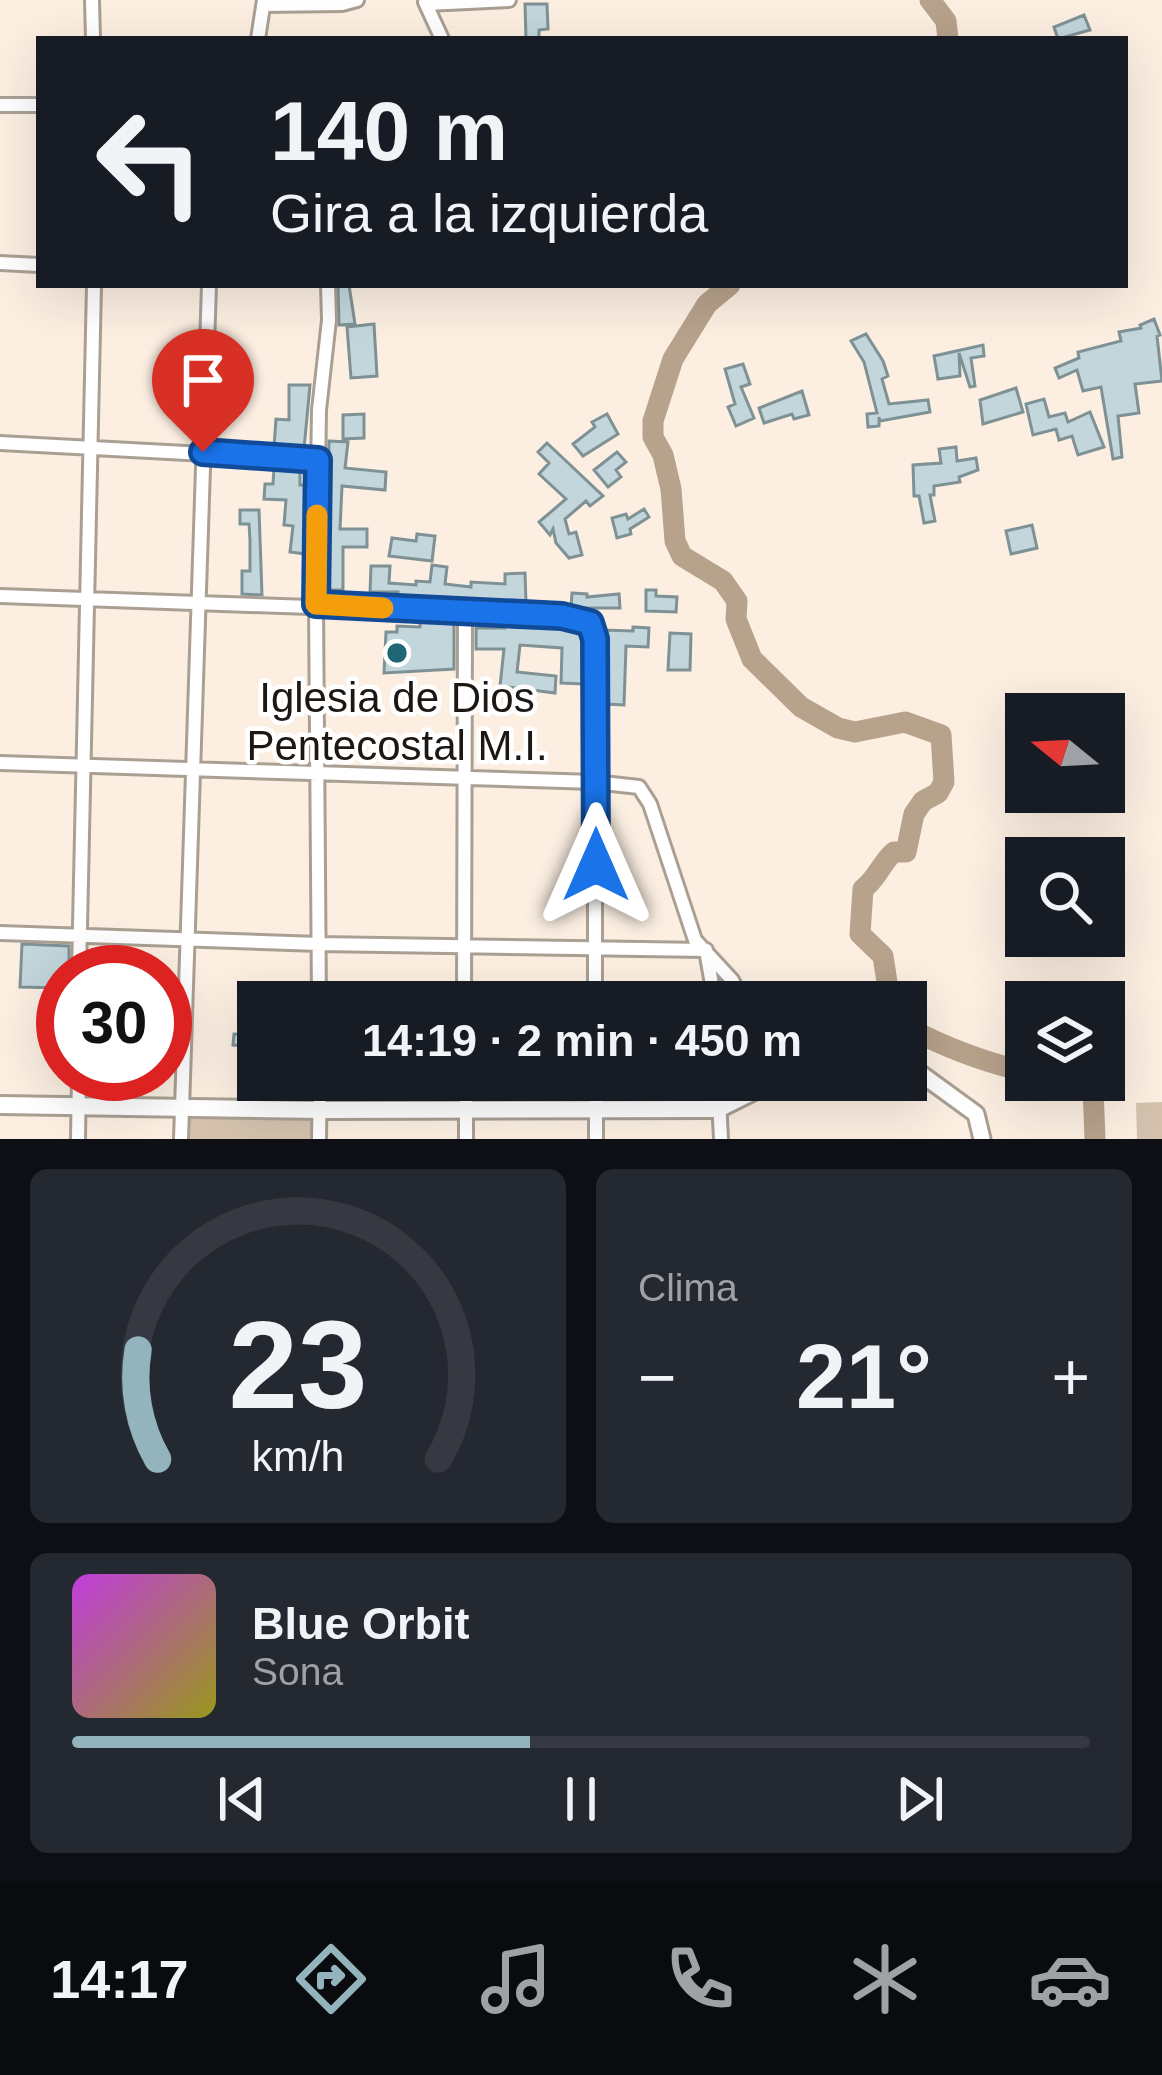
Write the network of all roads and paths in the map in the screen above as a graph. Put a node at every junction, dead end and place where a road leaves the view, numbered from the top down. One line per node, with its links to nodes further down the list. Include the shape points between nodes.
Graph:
1 (92, 0): 6 (street)
2 (357, 0): 4 (street)
3 (508, 0): 5 (street)
4 (264, 2): 7 (street)
5 (425, 2): 8 (street)
6 (92, 36)
7 (258, 36)
8 (441, 36)
9 (0, 105): 10 (street)
10 (36, 105)
11 (0, 263): 12 (street)
12 (36, 265)
13 (94, 288): 17 (street)
14 (209, 288): 18 (street)
15 (328, 288): 19 (street)
16 (0, 443): 17 (street)
17 (89, 448): 18 (street); 21 (street)
18 (203, 452): 19 (street); 22 (street)
19 (318, 460): 23 (street)
20 (0, 596): 21 (street)
21 (87, 599): 22 (street); 26 (street)
22 (199, 604): 23 (street); 27 (street)
23 (316, 604): 24 (street); 28 (street)
24 (464, 612): 29 (street); 30 (street, via 590,623)
25 (0, 763): 26 (street)
26 (84, 766): 27 (street); 32 (street)
27 (195, 770): 28 (street); 33 (street)
28 (316, 776): 29 (street); 34 (street)
29 (466, 779): 30 (street); 36 (street)
30 (596, 782): 37 (street); 38 (street, via 639,787 695,940)
31 (0, 933): 32 (street)
32 (80, 935): 33 (street); 35 (street)
33 (189, 938): 34 (street); 53 (street)
34 (319, 944): 36 (street); 39 (street)
35 (80, 945)
36 (463, 945): 37 (street); 40 (street)
37 (595, 948): 38 (street); 41 (street)
38 (706, 950): 42 (street); 43 (street)
39 (320, 981)
40 (464, 981)
41 (596, 981)
42 (711, 981)
43 (732, 981)
44 (927, 1078): 64 (street, via 976,1114)
45 (78, 1101): 52 (street)
46 (320, 1101): 57 (street)
47 (466, 1101): 54 (street)
48 (596, 1101): 55 (street)
49 (718, 1101): 56 (street)
50 (734, 1101): 56 (street)
51 (0, 1105): 52 (main road)
52 (78, 1106): 53 (main road); 58 (street)
53 (182, 1108): 57 (main road); 59 (street)
54 (466, 1109): 55 (main road); 57 (main road); 61 (street)
55 (596, 1109): 56 (main road); 62 (street)
56 (718, 1109): 63 (street)
57 (320, 1110): 60 (street)
58 (78, 1139)
59 (181, 1139)
60 (319, 1139)
61 (466, 1139)
62 (596, 1139)
63 (721, 1139)
64 (982, 1139)

